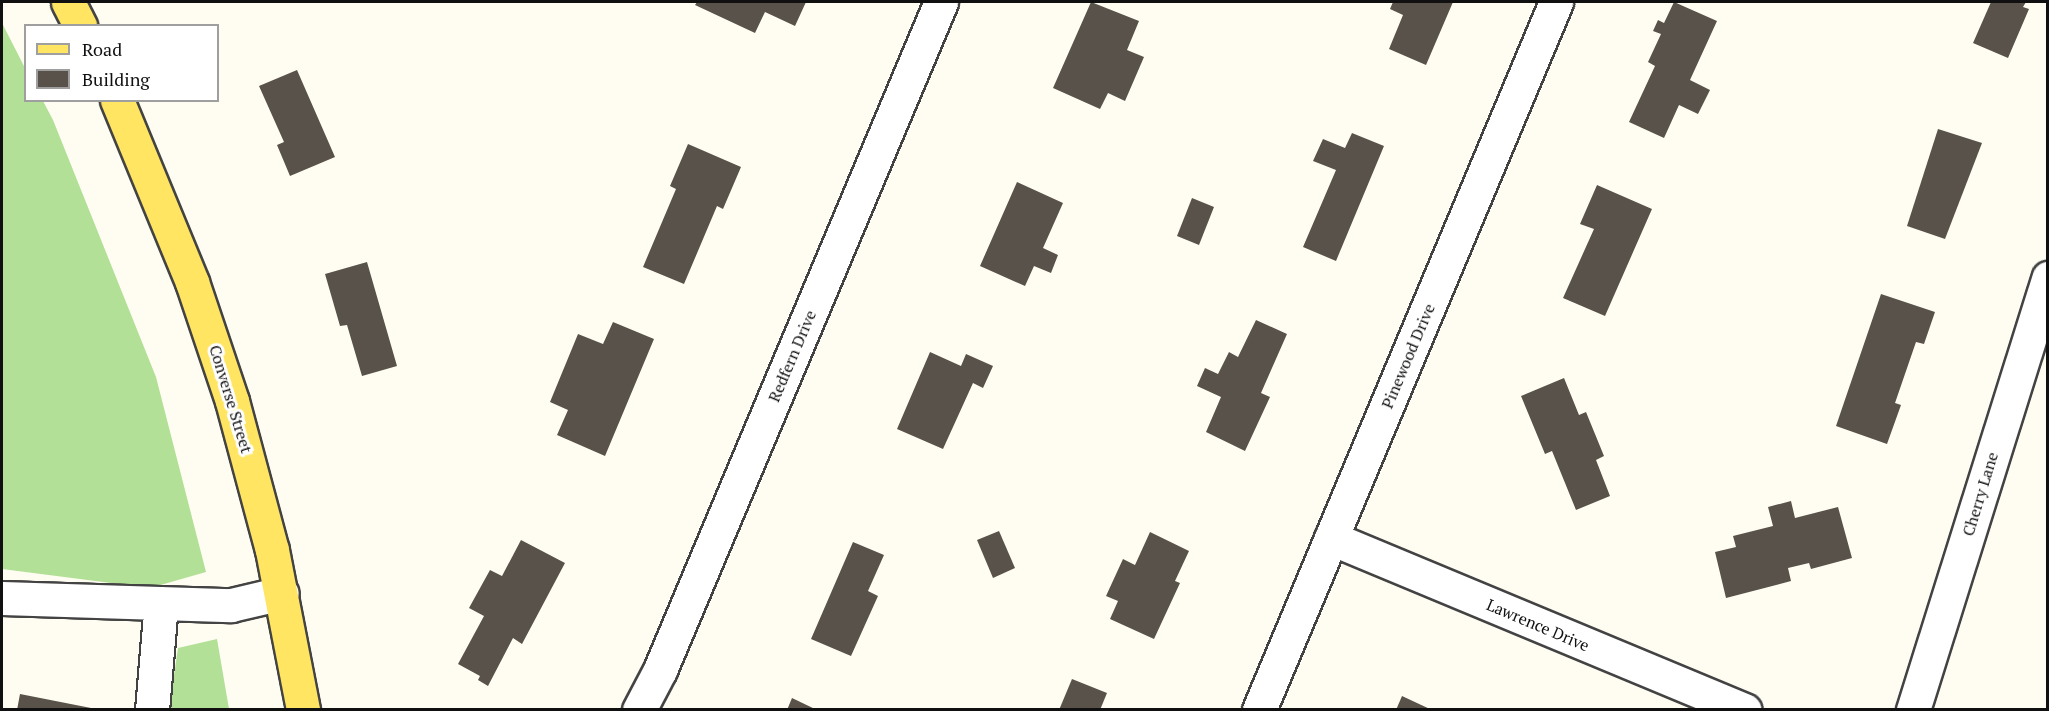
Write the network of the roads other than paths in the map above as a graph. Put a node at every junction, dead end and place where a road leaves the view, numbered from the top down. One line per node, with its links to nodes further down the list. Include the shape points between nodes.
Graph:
1 (68, 2): 4 (main road)
2 (941, 2): 13 (street, Redfern Drive, via 660,669)
3 (1556, 2): 7 (street, Pinewood Drive)
4 (79, 24)
5 (118, 102): 8 (main road, Converse Street, via 212,339 252,470)
6 (2048, 278): 16 (street, Cherry Lane)
7 (1331, 538): 14 (street, Pinewood Drive); 15 (street, Lawrence Drive)
8 (282, 593): 10 (street, via 231,605); 12 (main road, Converse Street)
9 (2, 598): 10 (street)
10 (161, 603): 11 (street)
11 (152, 710)
12 (303, 710)
13 (639, 710)
14 (1259, 710)
15 (1745, 710)
16 (1913, 710)

